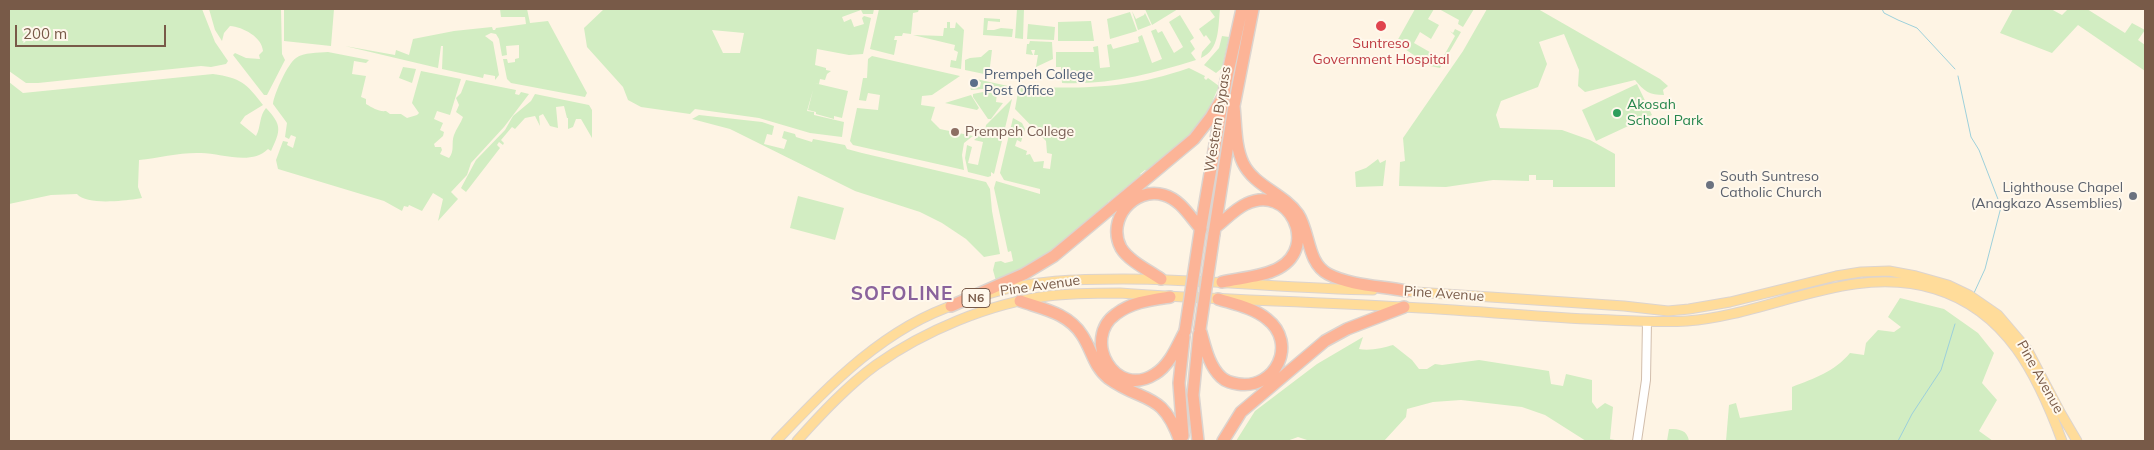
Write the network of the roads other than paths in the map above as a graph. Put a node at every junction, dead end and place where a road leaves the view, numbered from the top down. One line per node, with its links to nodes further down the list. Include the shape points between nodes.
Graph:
1 (1242, 9): 3 (highway, Western Bypass)
2 (1254, 9): 4 (highway, Western Bypass)
3 (1224, 95): 5 (highway, Western Bypass); 13 (highway, via 1194,139 1054,256 1024,274)
4 (1234, 106): 6 (highway, Western Bypass); 9 (highway, via 1243,163 1255,179 1289,202 1299,215 1306,227 1314,260 1320,268 1343,280)
5 (1200, 230): 7 (highway, via 1178,203 1164,195 1143,195 1124,209 1117,229 1121,247); 17 (highway, Western Bypass, bridge)
6 (1215, 231): 8 (highway, N6, via 1247,203 1260,200 1284,206 1297,226 1296,248 1290,260 1280,268); 16 (highway, Western Bypass, bridge)
7 (1161, 279): 8 (main road, Pine Avenue / N6); 13 (main road, Pine Avenue / N6, via 1042,282 997,291)
8 (1222, 282): 9 (main road, Pine Avenue)
9 (1406, 291): 26 (main road, Pine Avenue, via 1668,311 1730,302 1861,272 1889,271 1916,276 1969,295 2003,320 2027,349)
10 (1170, 297): 11 (main road); 12 (main road, via 1077,293); 17 (highway, via 1136,303 1114,314 1102,338 1101,350 1105,360 1120,377 1146,378 1166,364)
11 (1218, 298): 14 (main road); 16 (highway, via 1253,310 1276,327 1282,346 1276,370 1265,380 1252,385 1223,379 1212,366)
12 (1020, 301): 19 (main road, N6, via 951,323 902,348 856,382); 20 (highway, via 1071,322 1096,365 1107,377 1163,408)
13 (951, 306): 18 (main road, Pine Avenue / N6, via 910,325 857,361)
14 (1404, 307): 15 (main road); 23 (highway, via 1325,341 1241,412)
15 (1646, 320): 24 (street, via 1645,388); 25 (main road, via 1717,316 1868,282 1934,288 1978,309 2016,346)
16 (1200, 329): 22 (highway, Western Bypass, via 1193,395)
17 (1185, 331): 21 (highway, Western Bypass, via 1179,383)
18 (776, 441)
19 (797, 441)
20 (1180, 441)
21 (1184, 441)
22 (1198, 441)
23 (1223, 441)
24 (1637, 441)
25 (2062, 441)
26 (2078, 441)

